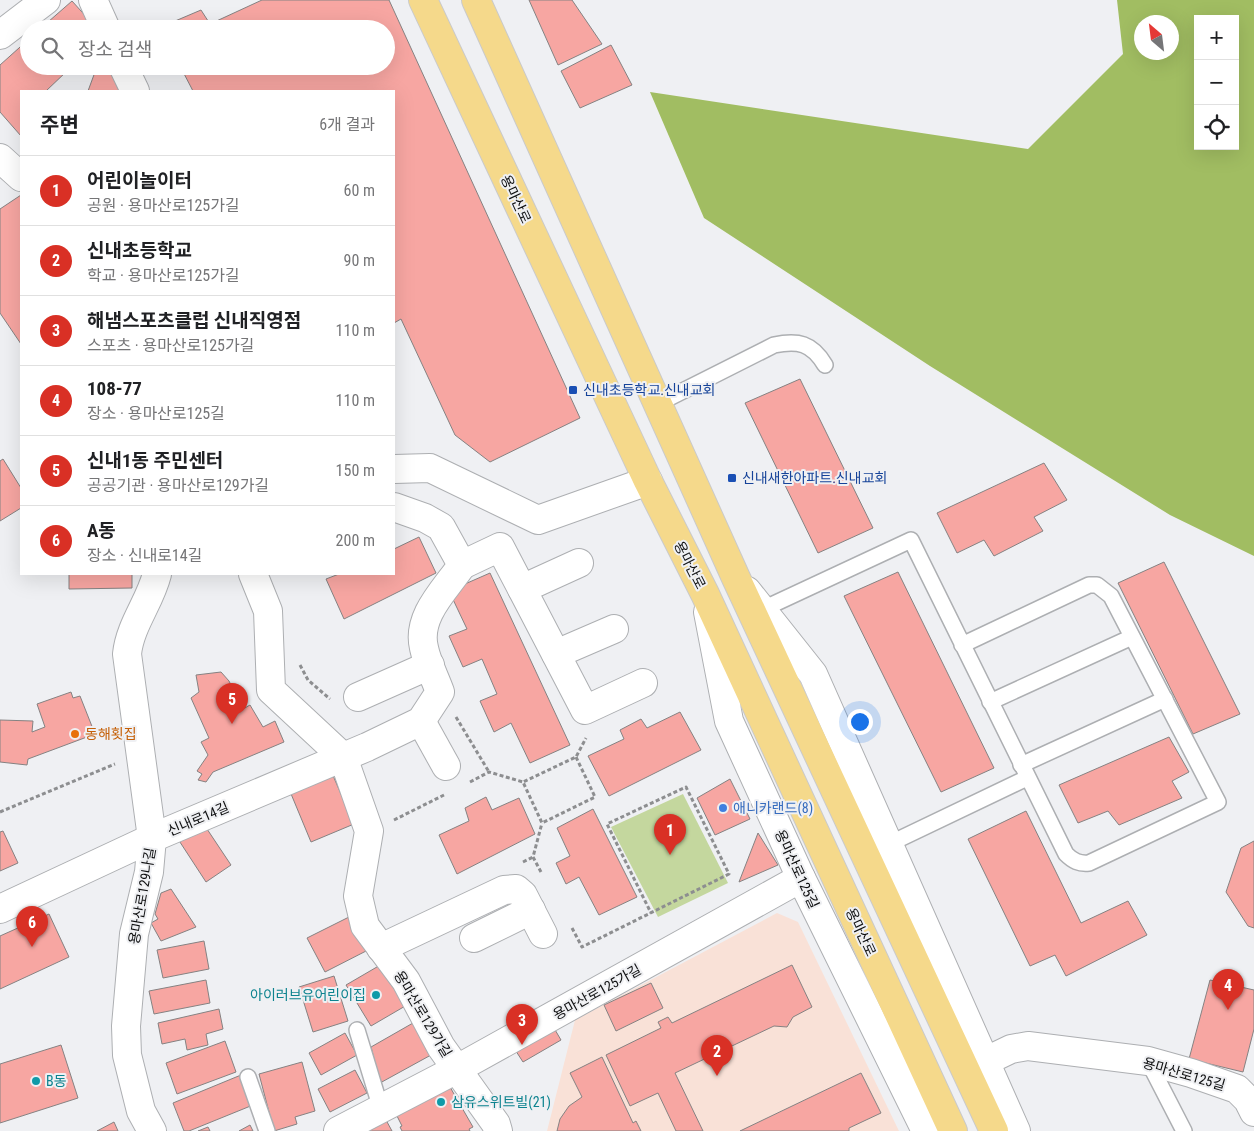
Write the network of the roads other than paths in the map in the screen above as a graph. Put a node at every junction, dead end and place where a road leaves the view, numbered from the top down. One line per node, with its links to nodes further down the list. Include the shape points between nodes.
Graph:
1 (46, 0): 6 (street)
2 (93, 0): 5 (street)
3 (424, 0): 14 (main road, 용마산로)
4 (476, 0): 12 (main road)
5 (102, 20)
6 (0, 34)
7 (127, 75): 8 (street)
8 (135, 90)
9 (0, 158): 10 (street)
10 (20, 176)
11 (825, 365): 12 (lane, via 819,354 793,341 774,345)
12 (659, 403): 20 (main road)
13 (395, 469): 14 (street, via 430,468 538,520)
14 (648, 481): 22 (main road, 용마산로)
15 (395, 507): 17 (street, via 441,527)
16 (579, 563): 21 (street)
17 (462, 564): 21 (street, via 500,547); 28 (street, via 425,621 424,647)
18 (157, 575): 37 (street, 용마산로129나길, via 128,639 127,654)
19 (253, 575): 34 (street, 용마산로129가길, via 268,611 270,690)
20 (736, 578): 23 (street); 56 (main road)
21 (522, 589): 27 (street)
22 (705, 594): 39 (street, 용마산로125길, via 729,721); 55 (main road, 용마산로)
23 (762, 609): 26 (lane, via 911,540); 38 (street, via 812,674)
24 (614, 628): 27 (street)
25 (1132, 637): 26 (lane, via 1111,596 1097,585 1089,585); 30 (lane); 32 (lane)
26 (962, 644): 32 (lane)
27 (556, 654): 29 (street, via 586,710)
28 (430, 665): 31 (street); 33 (street, via 440,692)
29 (643, 683)
30 (1165, 699): 36 (lane); 36 (lane, via 1218,802 1089,863 1080,864 1066,854)
31 (347, 701)
32 (990, 702): 36 (lane)
33 (421, 721): 34 (street, 신내로14길); 35 (street)
34 (343, 757): 37 (street, 신내로14길); 42 (street, 용마산로129가길, via 369,831 358,896 365,926)
35 (446, 766)
36 (1024, 772): 38 (lane)
37 (152, 838): 40 (street, 신내로14길); 50 (street, 용마산로129나길, via 149,872 134,934 126,1026 132,1080 141,1111)
38 (889, 844): 44 (street)
39 (801, 878): 46 (street, 용마산로125가길); 54 (street, 용마산로125길)
40 (0, 909)
41 (474, 938): 42 (street, via 537,922 516,888 504,890)
42 (381, 948): 46 (street, 용마산로129가길, via 406,981)
43 (357, 1030): 48 (lane)
44 (986, 1061): 45 (street, 용마산로125길, via 1011,1049 1028,1046); 57 (street)
45 (1148, 1061): 49 (street, 용마산로125길, via 1237,1089); 58 (lane)
46 (457, 1069): 48 (street, 용마산로125가길); 53 (street, 용마산로129가길)
47 (248, 1077): 51 (lane)
48 (381, 1109): 52 (street, 용마산로125가길)
49 (1254, 1112)
50 (152, 1131)
51 (267, 1131)
52 (338, 1131)
53 (498, 1131)
54 (926, 1131)
55 (954, 1131)
56 (994, 1131)
57 (1016, 1131)
58 (1184, 1131)

